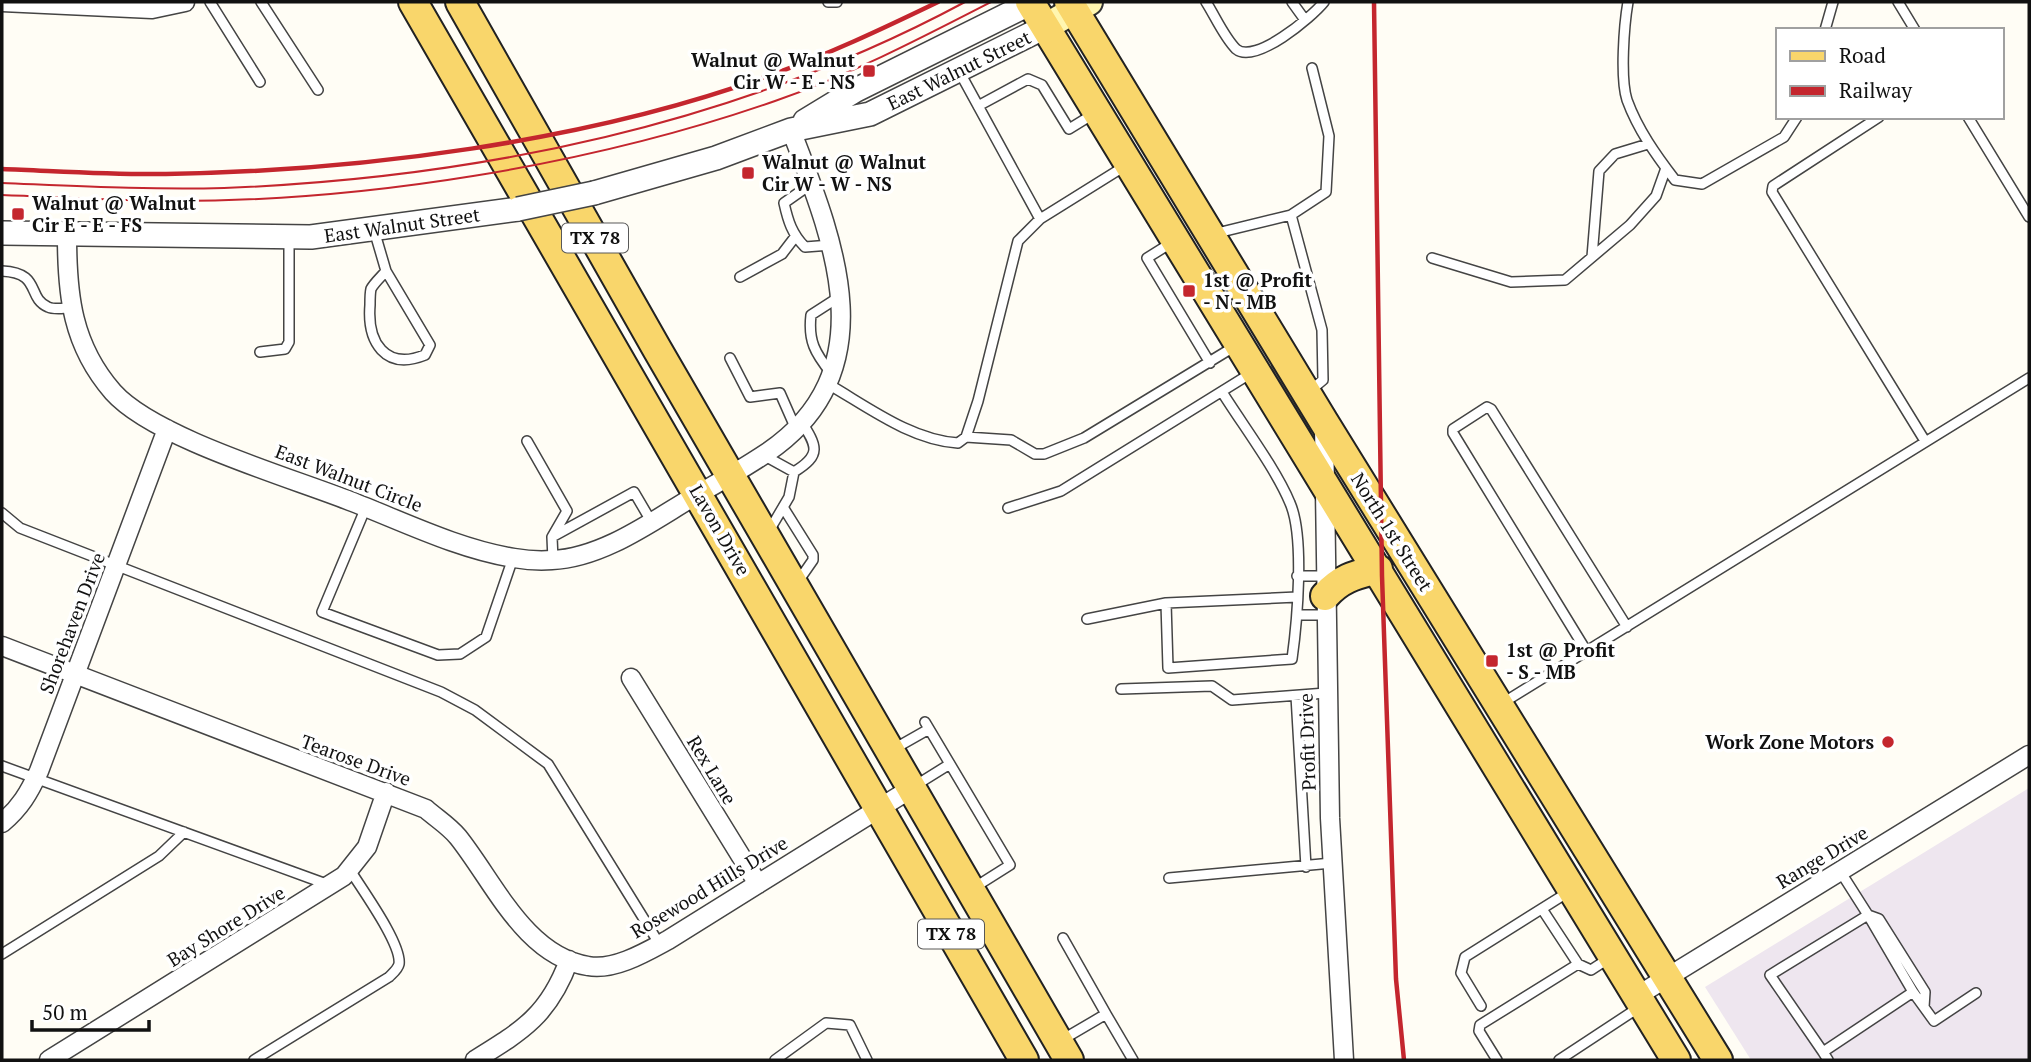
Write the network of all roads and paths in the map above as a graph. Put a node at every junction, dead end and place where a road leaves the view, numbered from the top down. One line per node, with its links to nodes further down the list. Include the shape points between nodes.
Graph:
1 (2, 2): 2 (street, via 152,9)
2 (185, 2)
3 (210, 2): 23 (lane)
4 (261, 2): 24 (lane)
5 (413, 2): 72 (main road, Lavon Drive / TX 78)
6 (460, 2): 70 (main road, Lavon Drive / TX 78)
7 (828, 2): 8 (lane)
8 (837, 2)
9 (1032, 2): 18 (main road, North 1st Street); 30 (street, East Walnut Street, via 856,90)
10 (1206, 2): 17 (lane, via 1237,50 1248,53 1257,53)
11 (1292, 2): 17 (lane)
12 (1324, 2): 17 (lane)
13 (1628, 2): 31 (lane, via 1626,98)
14 (1833, 2): 19 (lane)
15 (1898, 2): 20 (lane)
16 (1078, 5): 18 (main road); 40 (main road, North 1st Street)
17 (1305, 20)
18 (1045, 27): 22 (street, East Walnut Street); 26 (main road, North 1st Street)
19 (1826, 28)
20 (1914, 28)
21 (1312, 68): 35 (lane, via 1329,136 1326,192)
22 (959, 71): 25 (lane); 30 (street, East Walnut Street, via 870,114)
23 (260, 82)
24 (318, 90)
25 (978, 106): 26 (lane, via 1028,79 1042,85 1069,129); 37 (lane)
26 (1097, 113): 32 (main road, North 1st Street)
27 (1796, 119): 33 (lane, via 1784,136 1702,184 1675,180)
28 (1876, 119): 67 (lane, via 1773,186 1772,192)
29 (1969, 119): 36 (lane)
30 (791, 130): 34 (street); 38 (street, East Walnut Street, bridge, via 716,158 594,192 518,209)
31 (1648, 144): 33 (lane); 46 (lane, via 1615,154 1599,170)
32 (1128, 164): 37 (lane); 44 (main road, North 1st Street)
33 (1666, 168): 46 (lane, via 1656,196)
34 (811, 184): 43 (lane, via 784,203); 45 (street)
35 (1291, 215): 40 (lane); 61 (lane, via 1322,330 1323,380)
36 (2029, 217)
37 (1040, 219): 65 (lane, via 1018,241)
38 (374, 230): 42 (street, East Walnut Street); 49 (lane)
39 (2, 233): 41 (street, East Walnut Street)
40 (1210, 234): 61 (main road, North 1st Street)
41 (67, 236): 42 (street, East Walnut Street); 52 (street, East Walnut Circle)
42 (289, 237): 54 (lane, via 289,342 285,349)
43 (795, 237): 45 (lane, via 805,247); 50 (lane, via 782,254)
44 (1175, 240): 53 (main road, North 1st Street); 56 (lane, via 1147,258)
45 (831, 246): 51 (street)
46 (1592, 257): 47 (lane, via 1565,280 1511,282)
47 (1432, 258)
48 (2, 271): 52 (lane, via 21,274 50,308)
49 (386, 271): 49 (lane, via 426,333 430,345 425,355 416,359 399,358 378,348 372,339 368,324 372,289)
50 (740, 277)
51 (841, 296): 58 (street, via 840,353); 58 (lane, via 811,315 813,351)
52 (71, 308): 64 (street, East Walnut Circle, via 95,370 140,415)
53 (1239, 345): 56 (lane); 57 (main road, North 1st Street)
54 (260, 352)
55 (730, 358): 63 (lane, via 750,397 779,393)
56 (1210, 363): 65 (lane, via 1084,438 1044,454 1035,454 1011,440)
57 (1255, 371): 60 (lane); 71 (main road, North 1st Street)
58 (830, 379): 63 (street, East Walnut Circle); 65 (lane, via 907,429 944,442 958,443)
59 (2029, 379): 67 (lane)
60 (1222, 392): 75 (lane, via 1061,491); 84 (lane, via 1291,504)
61 (1307, 393): 62 (main road, North 1st Street)
62 (1324, 422): 71 (street, Profit Drive); 99 (main road, North 1st Street)
63 (798, 424): 68 (street, East Walnut Circle); 69 (lane, via 816,449 808,463)
64 (167, 429): 73 (street, East Walnut Circle); 82 (street, Shorehaven Drive)
65 (966, 437)
66 (527, 441): 79 (lane, via 567,511)
67 (1925, 441): 91 (lane)
68 (763, 455): 69 (lane); 70 (street, East Walnut Circle)
69 (794, 472): 74 (lane)
70 (730, 474): 72 (street, East Walnut Circle); 78 (main road, Lavon Drive / TX 78)
71 (1324, 485): 83 (main road, North 1st Street); 86 (street, Profit Drive)
72 (699, 494): 77 (street, East Walnut Circle); 108 (main road, Lavon Drive / TX 78)
73 (366, 507): 80 (street, East Walnut Circle); 80 (lane, via 322,612 438,655 460,654 486,637)
74 (783, 507): 78 (lane); 85 (lane, via 813,555)
75 (1008, 508)
76 (2, 513): 82 (lane, via 20,528)
77 (651, 522): 79 (lane, via 634,492); 81 (street, East Walnut Circle, via 603,546)
78 (766, 535): 85 (main road, Lavon Drive / TX 78)
79 (552, 537): 81 (lane)
80 (513, 558): 81 (street, East Walnut Circle)
81 (553, 560)
82 (117, 564): 94 (street, Shorehaven Drive); 123 (lane, via 441,692 510,733 561,781)
83 (1377, 569): 86 (main road, via 1349,576); 100 (main road, North 1st Street)
84 (1297, 576): 86 (lane); 87 (lane)
85 (795, 586): 101 (main road, Lavon Drive / TX 78)
86 (1325, 596): 89 (lane); 97 (street, Profit Drive)
87 (1297, 597): 88 (lane); 89 (lane)
88 (1166, 603): 89 (lane, via 1168,668 1292,660); 90 (lane)
89 (1297, 615)
90 (1087, 619)
91 (1627, 627): 93 (lane); 93 (lane, via 1487,407 1453,433)
92 (2, 646): 94 (street, Tearose Drive)
93 (1587, 652): 99 (lane)
94 (75, 672): 105 (street, Shorehaven Drive); 107 (street, Tearose Drive)
95 (631, 678): 116 (street, Rex Lane)
96 (1121, 689): 98 (lane, via 1212,687 1232,700)
97 (1326, 693): 98 (lane); 111 (street, Profit Drive)
98 (1296, 695): 112 (lane)
99 (1499, 704): 100 (main road); 128 (main road, North 1st Street)
100 (1472, 722): 119 (main road, North 1st Street)
101 (890, 751): 103 (lane, via 927,725); 106 (main road, Lavon Drive / TX 78)
102 (2029, 755): 114 (street, Range Drive)
103 (950, 764): 106 (lane); 118 (lane, via 1010,865)
104 (2, 766): 105 (lane)
105 (36, 778): 109 (street, Shorehaven Drive, via 17,810); 110 (lane)
106 (912, 788): 108 (street, Rosewood Hills Drive); 118 (main road, Lavon Drive / TX 78)
107 (386, 792): 113 (street, Bay Shore Drive, via 367,847); 126 (street, Tearose Drive, via 426,809 455,834 520,922 541,944)
108 (877, 808): 116 (street, Rosewood Hills Drive); 142 (main road, Lavon Drive / TX 78)
109 (2, 823)
110 (184, 832): 117 (lane); 124 (lane, via 159,856)
111 (1332, 863): 112 (lane); 144 (street, Profit Drive)
112 (1306, 867): 115 (lane)
113 (350, 870): 117 (street, Bay Shore Drive); 138 (lane, via 386,929 398,968)
114 (1840, 870): 121 (lane); 128 (street, Range Drive)
115 (1169, 878)
116 (758, 884): 123 (street, Rosewood Hills Drive)
117 (330, 885): 137 (street, Bay Shore Drive)
118 (971, 890): 135 (main road, Lavon Drive / TX 78)
119 (1572, 890): 120 (lane); 125 (main road, North 1st Street)
120 (1542, 909): 127 (lane); 132 (lane, via 1465,957 1461,973)
121 (1868, 915): 129 (lane); 133 (lane, via 1879,919 1925,992); 136 (lane, via 1770,975)
122 (1063, 938): 134 (lane)
123 (660, 945): 126 (street, Rosewood Hills Drive, via 608,965 589,967)
124 (2, 954)
125 (1613, 957): 127 (lane, via 1591,970); 131 (main road, North 1st Street)
126 (569, 960): 139 (street, via 562,980 527,1028)
127 (1578, 964): 145 (lane, via 1480,1025 1479,1031)
128 (1667, 976): 131 (street, Range Drive); 148 (main road, North 1st Street)
129 (1913, 992): 133 (lane); 136 (lane)
130 (1976, 993): 133 (lane, via 1934,1021)
131 (1640, 1000): 146 (lane); 147 (main road, North 1st Street)
132 (1481, 1006)
133 (1924, 1007)
134 (1106, 1014): 135 (lane); 143 (lane)
135 (1064, 1051)
136 (1826, 1056)
137 (49, 1060)
138 (254, 1060)
139 (475, 1060)
140 (775, 1060): 141 (lane, via 826,1023 850,1025)
141 (867, 1060)
142 (1024, 1060)
143 (1133, 1060)
144 (1344, 1060)
145 (1497, 1060)
146 (1559, 1060)
147 (1676, 1060)
148 (1718, 1060)

